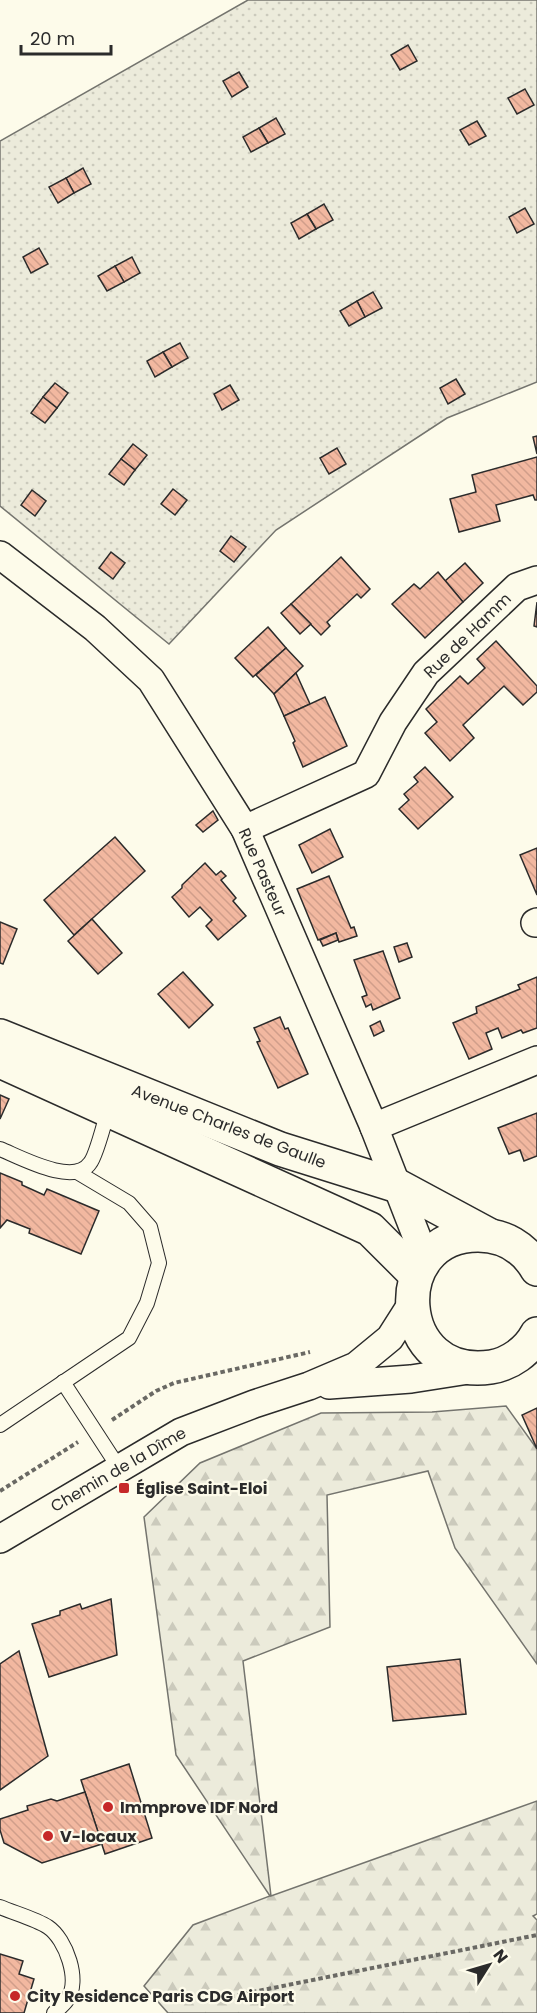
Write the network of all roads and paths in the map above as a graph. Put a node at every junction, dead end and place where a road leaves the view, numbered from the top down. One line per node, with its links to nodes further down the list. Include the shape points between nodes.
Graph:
1 (0, 555): 3 (street, Rue Pasteur, via 95,628 151,680)
2 (537, 580): 3 (street, Rue de Hamm, via 517,587 426,673 393,722 366,774)
3 (245, 829): 8 (street, Rue Pasteur)
4 (0, 1036): 7 (street, Avenue Charles de Gaulle)
5 (537, 1060): 8 (street)
6 (0, 1061): 7 (street, Avenue Charles de Gaulle)
7 (108, 1095): 10 (lane, via 90,1164); 11 (street, Avenue Charles de Gaulle); 14 (street, Avenue Charles de Gaulle, via 369,1229)
8 (374, 1127): 11 (street, Rue Pasteur)
9 (0, 1149): 10 (lane, via 59,1172)
10 (77, 1172): 18 (lane, via 129,1203 150,1227 159,1263 147,1303 129,1338)
11 (398, 1186): 12 (street, Avenue Charles de Gaulle); 14 (street, Rue Pasteur, via 418,1240)
12 (489, 1234): 13 (street, Avenue Charles de Gaulle, via 506,1239); 14 (street, via 467,1235 446,1242)
13 (535, 1264)
14 (419, 1279): 17 (street, via 415,1325 425,1342 457,1365); 19 (street, Chemin de la Dîme, via 390,1338 356,1366)
15 (530, 1348): 17 (street, via 498,1366)
16 (315, 1351): 21 (path, via 174,1383)
17 (477, 1369): 19 (street, Chemin de la Dîme, via 411,1379)
18 (63, 1382): 20 (lane); 21 (lane)
19 (309, 1386): 22 (street, Chemin de la Dîme, via 181,1432)
20 (0, 1425)
21 (95, 1431): 22 (lane); 23 (path)
22 (119, 1468): 24 (street, Chemin de la Dîme)
23 (0, 1491)
24 (0, 1539)
25 (0, 1907): 28 (lane, via 49,1927 63,1945 73,1981 69,1999)
26 (537, 1935): 27 (path)
27 (208, 2001)
28 (54, 2013)

